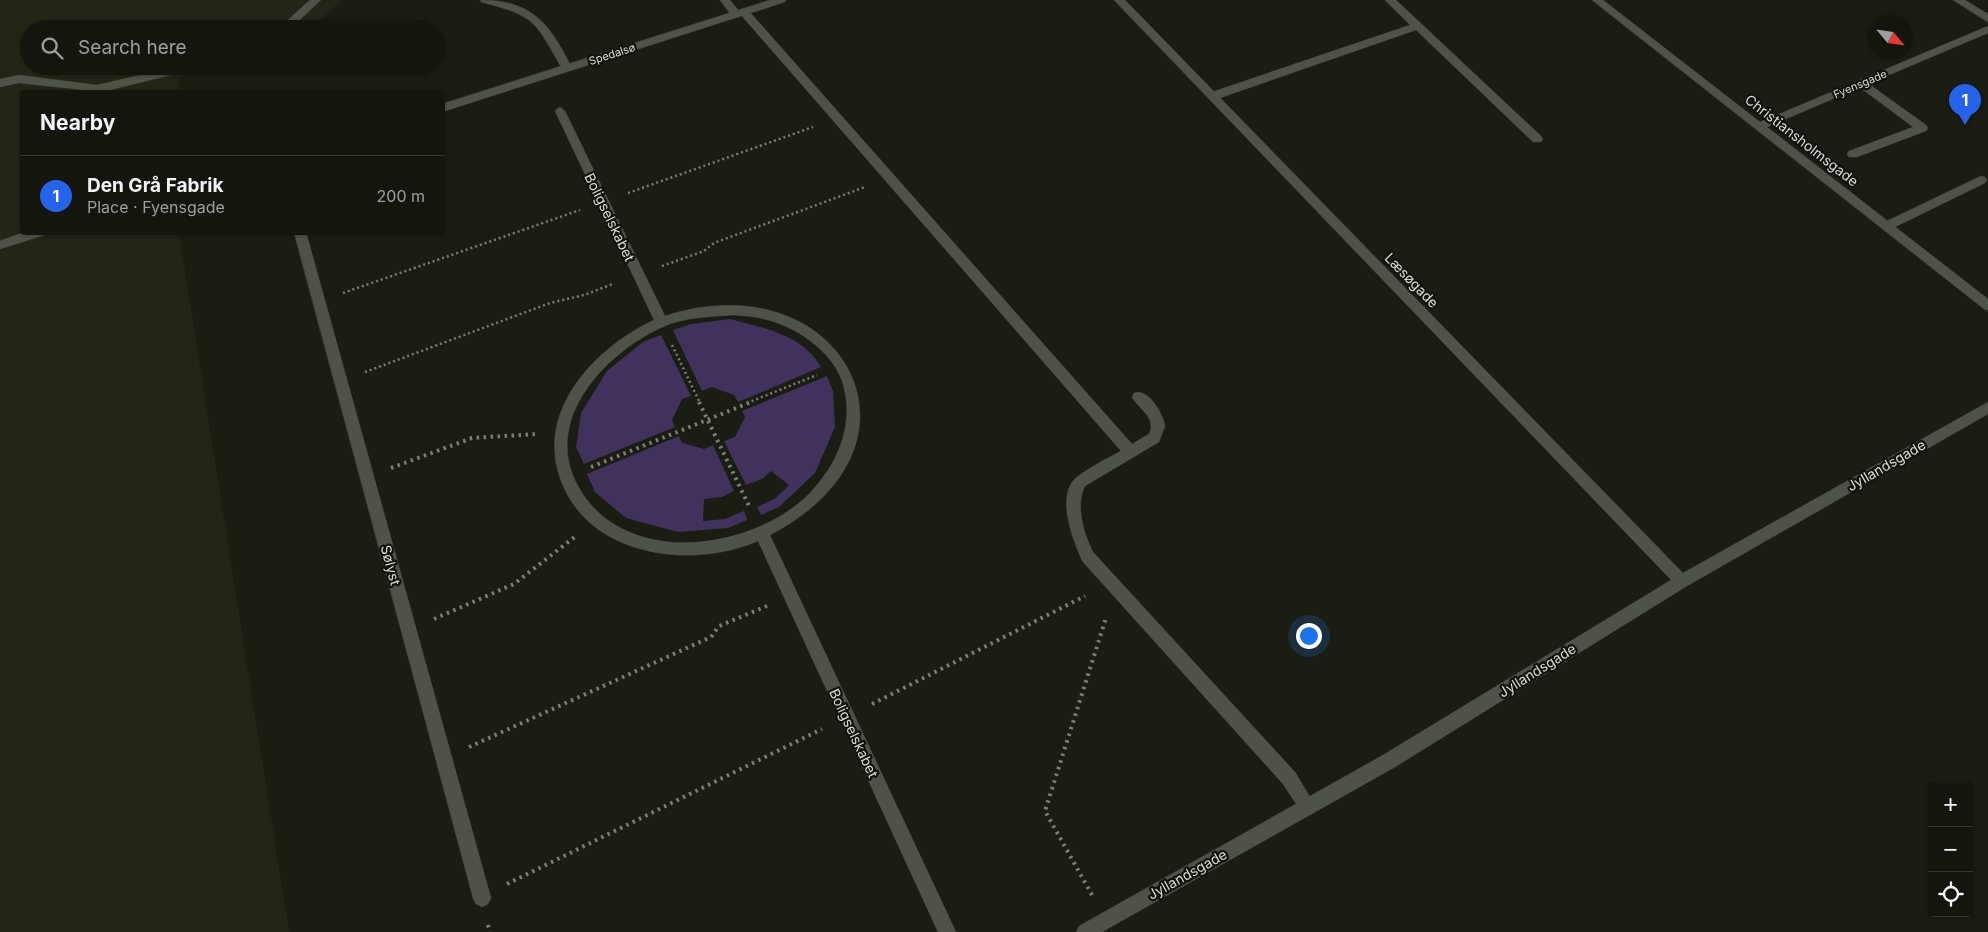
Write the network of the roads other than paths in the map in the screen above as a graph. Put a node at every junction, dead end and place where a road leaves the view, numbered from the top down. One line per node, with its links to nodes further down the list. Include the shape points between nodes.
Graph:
1 (316, 0): 11 (street)
2 (485, 0): 14 (street, via 523,11 537,22 550,35)
3 (725, 0): 9 (street)
4 (781, 0): 9 (street, Spedalsø)
5 (1119, 0): 20 (street, Læsøgade)
6 (1390, 0): 12 (street)
7 (1597, 0): 23 (street, Christiansholmsgade)
8 (1958, 0): 10 (street)
9 (740, 13): 14 (street, Spedalsø); 35 (street)
10 (1988, 19)
11 (293, 20)
12 (1417, 26): 20 (street); 24 (street)
13 (1988, 29): 17 (street, Fyensgade)
14 (567, 68): 21 (street, Spedalsø)
15 (160, 75): 19 (street)
16 (0, 83): 18 (street, via 19,79)
17 (1862, 83): 23 (street, Fyensgade); 25 (street, via 1922,128)
18 (90, 90)
19 (101, 90)
20 (1213, 96): 37 (street, Læsøgade)
21 (445, 107)
22 (560, 111): 32 (street, Boligselskabet)
23 (1760, 126): 27 (street, Christiansholmsgade)
24 (1537, 139)
25 (1853, 154)
26 (1981, 180): 27 (street)
27 (1887, 226): 31 (street, Christiansholmsgade)
28 (32, 235): 30 (street)
29 (301, 235): 39 (street, Sølyst)
30 (0, 246)
31 (1988, 306)
32 (661, 322): 36 (street, via 696,312 732,310 765,314 796,325 822,343 841,366 852,394 853,417 844,456 825,486 804,507); 36 (street, via 628,339 601,361 579,388 562,432 561,450 567,478 584,508 596,520 610,530 644,544 682,550 722,546)
33 (1140, 397): 35 (street, via 1156,416 1159,428 1154,438)
34 (1988, 407): 37 (street, Jyllandsgade)
35 (1130, 452): 38 (street, via 1080,482 1076,488 1074,498 1081,545 1088,557 1289,778)
36 (762, 534): 40 (street, Boligselskabet)
37 (1682, 581): 38 (street, Jyllandsgade, via 1389,762)
38 (1308, 807): 41 (street, Jyllandsgade)
39 (482, 898)
40 (947, 932)
41 (1085, 932)

